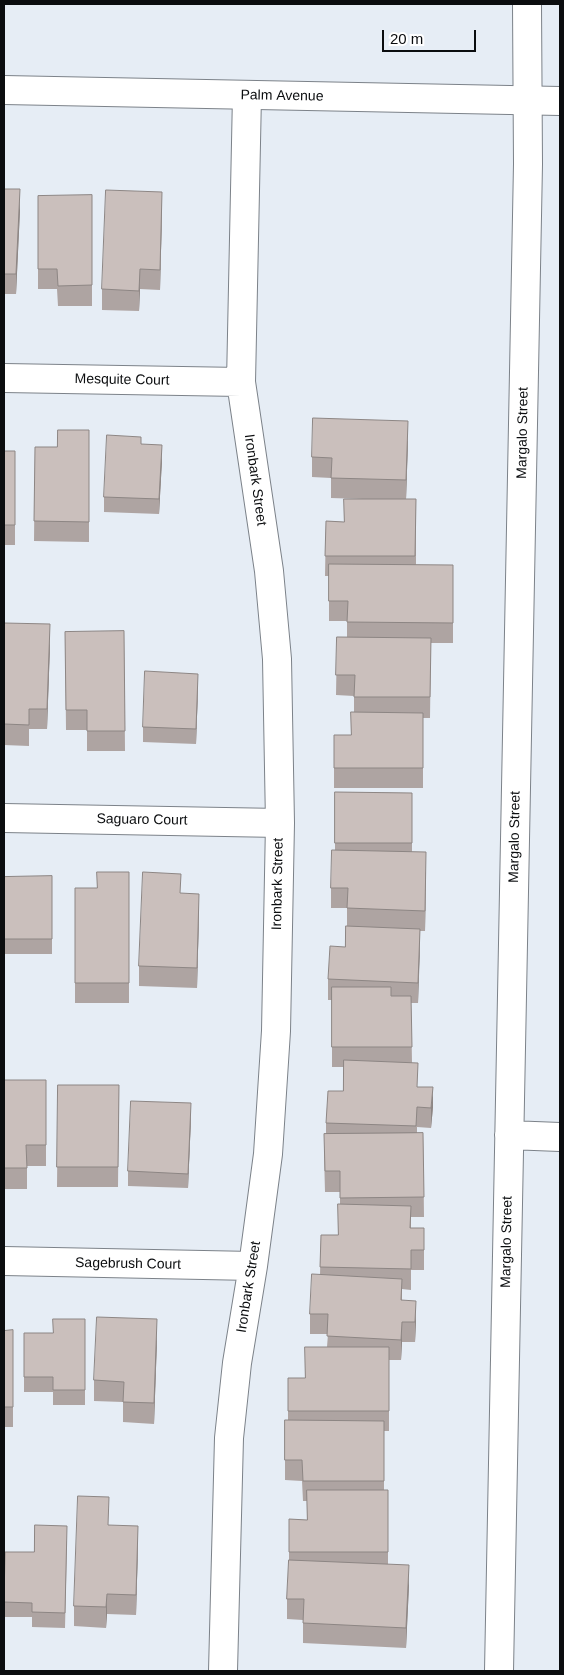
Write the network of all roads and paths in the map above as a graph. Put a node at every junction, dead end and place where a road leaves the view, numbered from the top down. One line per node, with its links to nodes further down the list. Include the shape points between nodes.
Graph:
1 (527, 4): 4 (street, Margalo Street)
2 (4, 90): 3 (street, Palm Avenue)
3 (247, 95): 4 (street, Palm Avenue); 7 (street, Ironbark Street)
4 (527, 100): 5 (street, Palm Avenue); 10 (street, Margalo Street)
5 (560, 100)
6 (4, 378): 7 (street, Mesquite Court)
7 (241, 382): 9 (street, Ironbark Street, via 269,571 277,659)
8 (4, 818): 9 (street, Saguaro Court)
9 (280, 823): 13 (street, Ironbark Street, via 276,1031 268,1154)
10 (509, 1135): 11 (street); 15 (street, Margalo Street)
11 (560, 1137)
12 (4, 1262): 13 (street, Sagebrush Court)
13 (252, 1266): 14 (street, Ironbark Street, via 229,1438)
14 (223, 1671)
15 (499, 1671)

